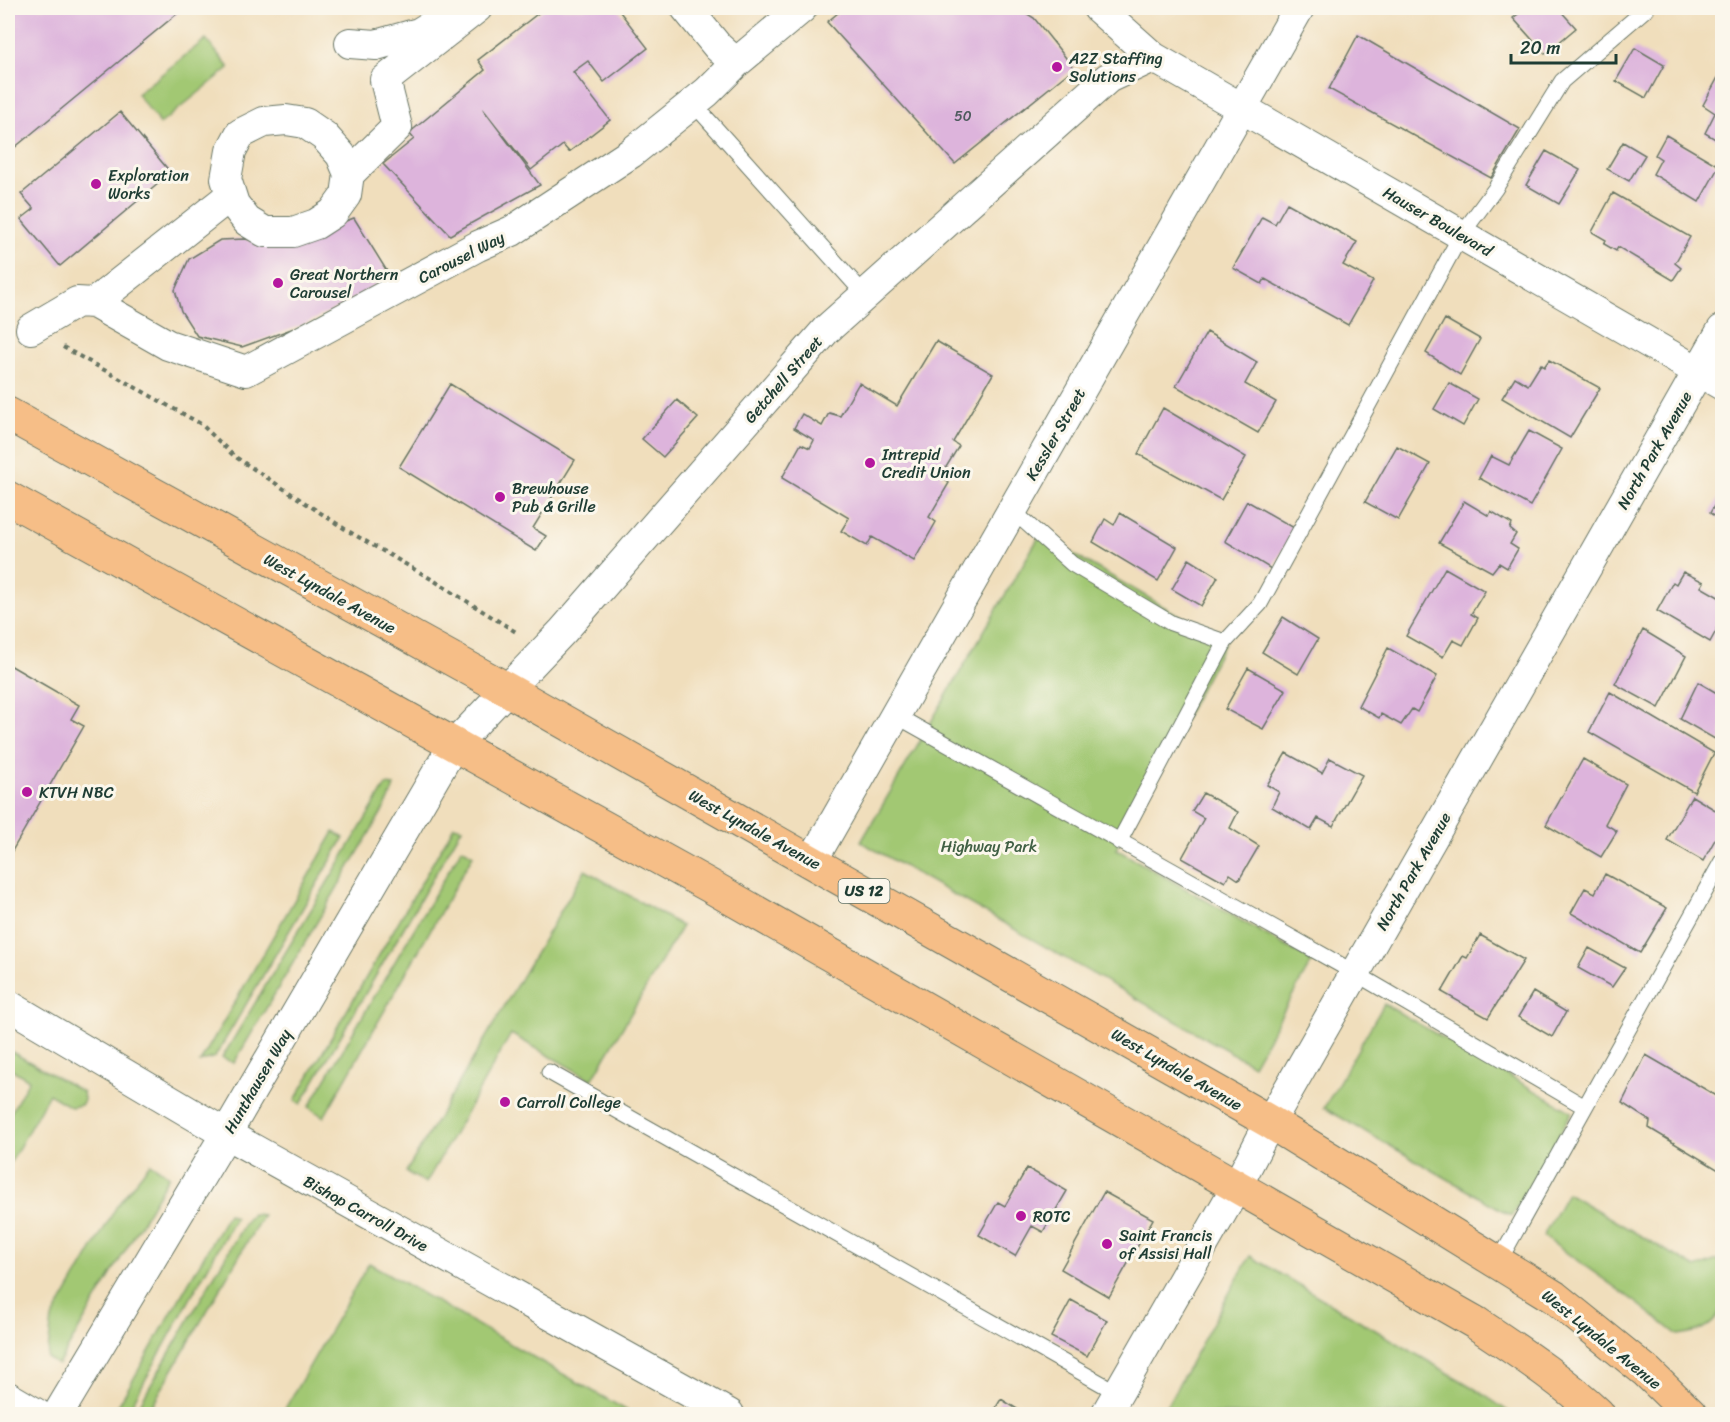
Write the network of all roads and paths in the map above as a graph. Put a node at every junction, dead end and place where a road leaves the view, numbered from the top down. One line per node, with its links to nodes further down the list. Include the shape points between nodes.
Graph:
1 (476, 8): 9 (street); 9 (street, via 448,16 419,33 376,45 350,43)
2 (686, 8): 8 (street)
3 (802, 8): 8 (street, Carousel Way)
4 (1098, 8): 7 (street, Hauser Boulevard)
5 (1299, 8): 11 (street, Kessler Street)
6 (1647, 8): 14 (lane, via 1562,81 1495,189)
7 (1153, 57): 11 (street, Hauser Boulevard); 15 (street, Getchell Street, via 1108,78)
8 (736, 63): 10 (street, Carousel Way)
9 (384, 80): 12 (street, via 397,127)
10 (693, 103): 15 (lane); 16 (street, Carousel Way, via 632,153 512,231 246,371 168,345)
11 (1242, 109): 14 (street, Hauser Boulevard); 22 (street, Kessler Street)
12 (350, 174): 13 (street, via 346,195 333,213 292,232 265,232 247,221); 13 (street, via 330,142 305,123 264,122 240,134 231,151 226,179)
13 (231, 195): 16 (street)
14 (1461, 235): 19 (street, Hauser Boulevard); 24 (lane, via 1260,604)
15 (865, 295): 25 (street, Getchell Street, via 826,330)
16 (94, 303): 17 (street, via 77,302)
17 (31, 329): 23 (path, via 201,424 234,456 338,525)
18 (1722, 330): 19 (street, North Park Avenue)
19 (1711, 378): 31 (street, North Park Avenue)
20 (8, 414): 25 (highway, West Lyndale Avenue / US 12)
21 (8, 498): 27 (highway)
22 (1012, 510): 24 (lane, via 1072,564 1171,623); 26 (street, Kessler Street)
23 (524, 637)
24 (1225, 642): 28 (lane)
25 (508, 690): 27 (street, Getchell Street); 29 (highway, West Lyndale Avenue / US 12)
26 (895, 715): 28 (lane); 29 (street, Kessler Street)
27 (453, 746): 36 (street, Hunthausen Way); 37 (highway, via 710,886)
28 (1119, 842): 31 (lane)
29 (812, 861): 35 (highway, West Lyndale Avenue / US 12)
30 (1722, 861): 34 (lane)
31 (1354, 974): 34 (lane); 35 (street, North Park Avenue)
32 (8, 1005): 36 (street, Bishop Carroll Drive)
33 (549, 1072): 40 (lane)
34 (1585, 1107): 38 (lane)
35 (1270, 1122): 37 (street, North Park Avenue); 38 (highway, West Lyndale Avenue / US 12)
36 (226, 1134): 42 (street, Hunthausen Way); 43 (street, Bishop Carroll Drive)
37 (1237, 1186): 40 (street, North Park Avenue); 44 (highway, via 1476,1323 1538,1364)
38 (1498, 1263): 45 (highway, West Lyndale Avenue / US 12, via 1554,1297 1647,1372)
39 (8, 1397): 41 (street)
40 (1112, 1404)
41 (37, 1414)
42 (58, 1414)
43 (729, 1414)
44 (1598, 1414)
45 (1690, 1414)

